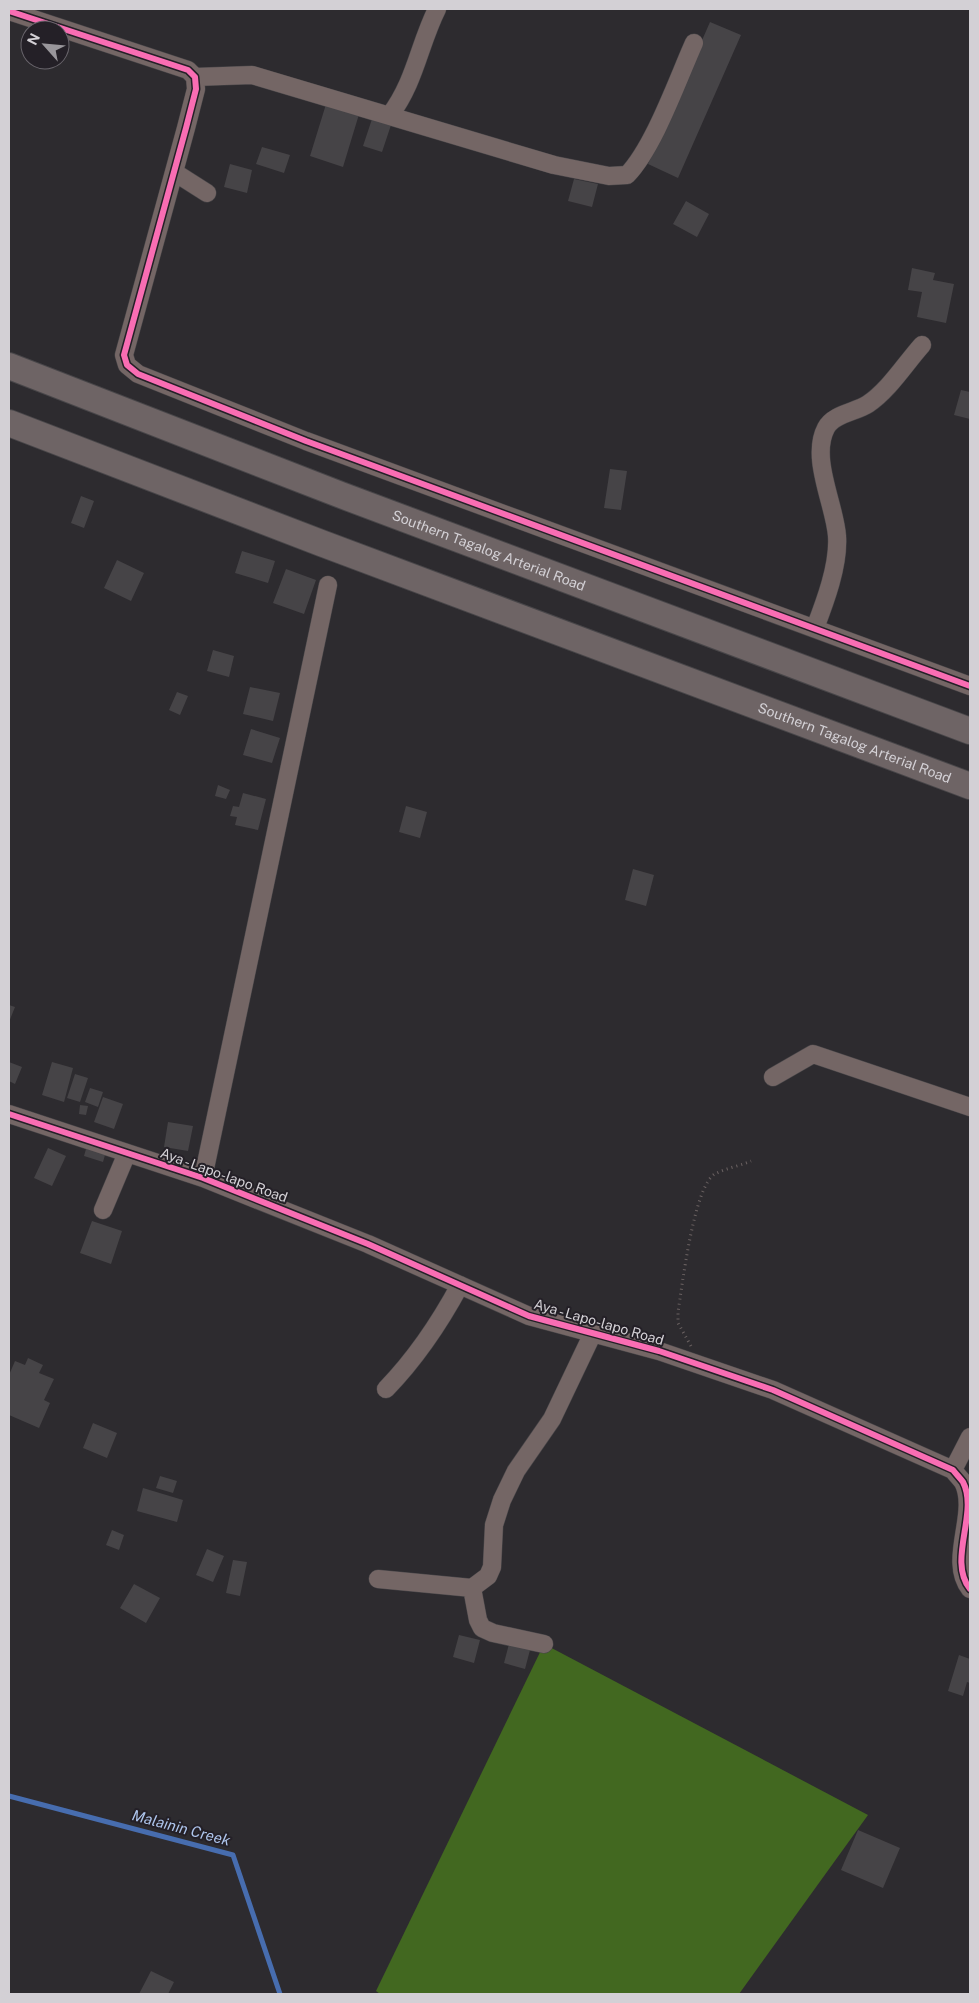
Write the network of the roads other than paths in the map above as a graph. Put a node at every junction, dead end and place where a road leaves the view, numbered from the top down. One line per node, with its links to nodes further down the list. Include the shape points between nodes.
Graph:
1 (438, 9): 5 (street, via 425,34 404,97)
2 (9, 11): 4 (street, via 188,70)
3 (694, 44): 5 (street, via 648,145 627,175 609,176 554,165)
4 (195, 77): 5 (street, via 252,76); 6 (street, via 196,89)
5 (390, 115)
6 (174, 172): 7 (street); 12 (street, via 124,355 127,365 138,374 306,441)
7 (207, 193)
8 (922, 345): 12 (street, via 868,404 847,412 826,427 821,450 837,538 830,590)
9 (9, 366): 14 (highway, Southern Tagalog Arterial Road, via 341,496)
10 (9, 423): 15 (highway, Southern Tagalog Arterial Road)
11 (328, 585): 20 (street)
12 (815, 628): 13 (street)
13 (970, 686)
14 (970, 731)
15 (970, 786)
16 (773, 1076): 17 (street, via 813,1054)
17 (970, 1107)
18 (9, 1114): 19 (street, Aya - Lapo-lapo Road)
19 (127, 1153): 20 (street, Aya - Lapo-lapo Road); 21 (street)
20 (203, 1178): 22 (street, Aya - Lapo-lapo Road)
21 (103, 1210)
22 (460, 1285): 23 (street, Aya - Lapo-lapo Road, via 529,1316); 24 (street, via 424,1348)
23 (593, 1333): 26 (street, Aya - Lapo-lapo Road, via 659,1350 773,1390); 28 (street, via 552,1419 516,1471 502,1500 494,1525 492,1567 488,1576)
24 (386, 1389)
25 (970, 1437): 26 (street)
26 (953, 1470): 29 (street, via 963,1483 967,1497 962,1573)
27 (378, 1579): 28 (street)
28 (472, 1588): 30 (street, via 482,1628)
29 (970, 1589)
30 (544, 1644)

